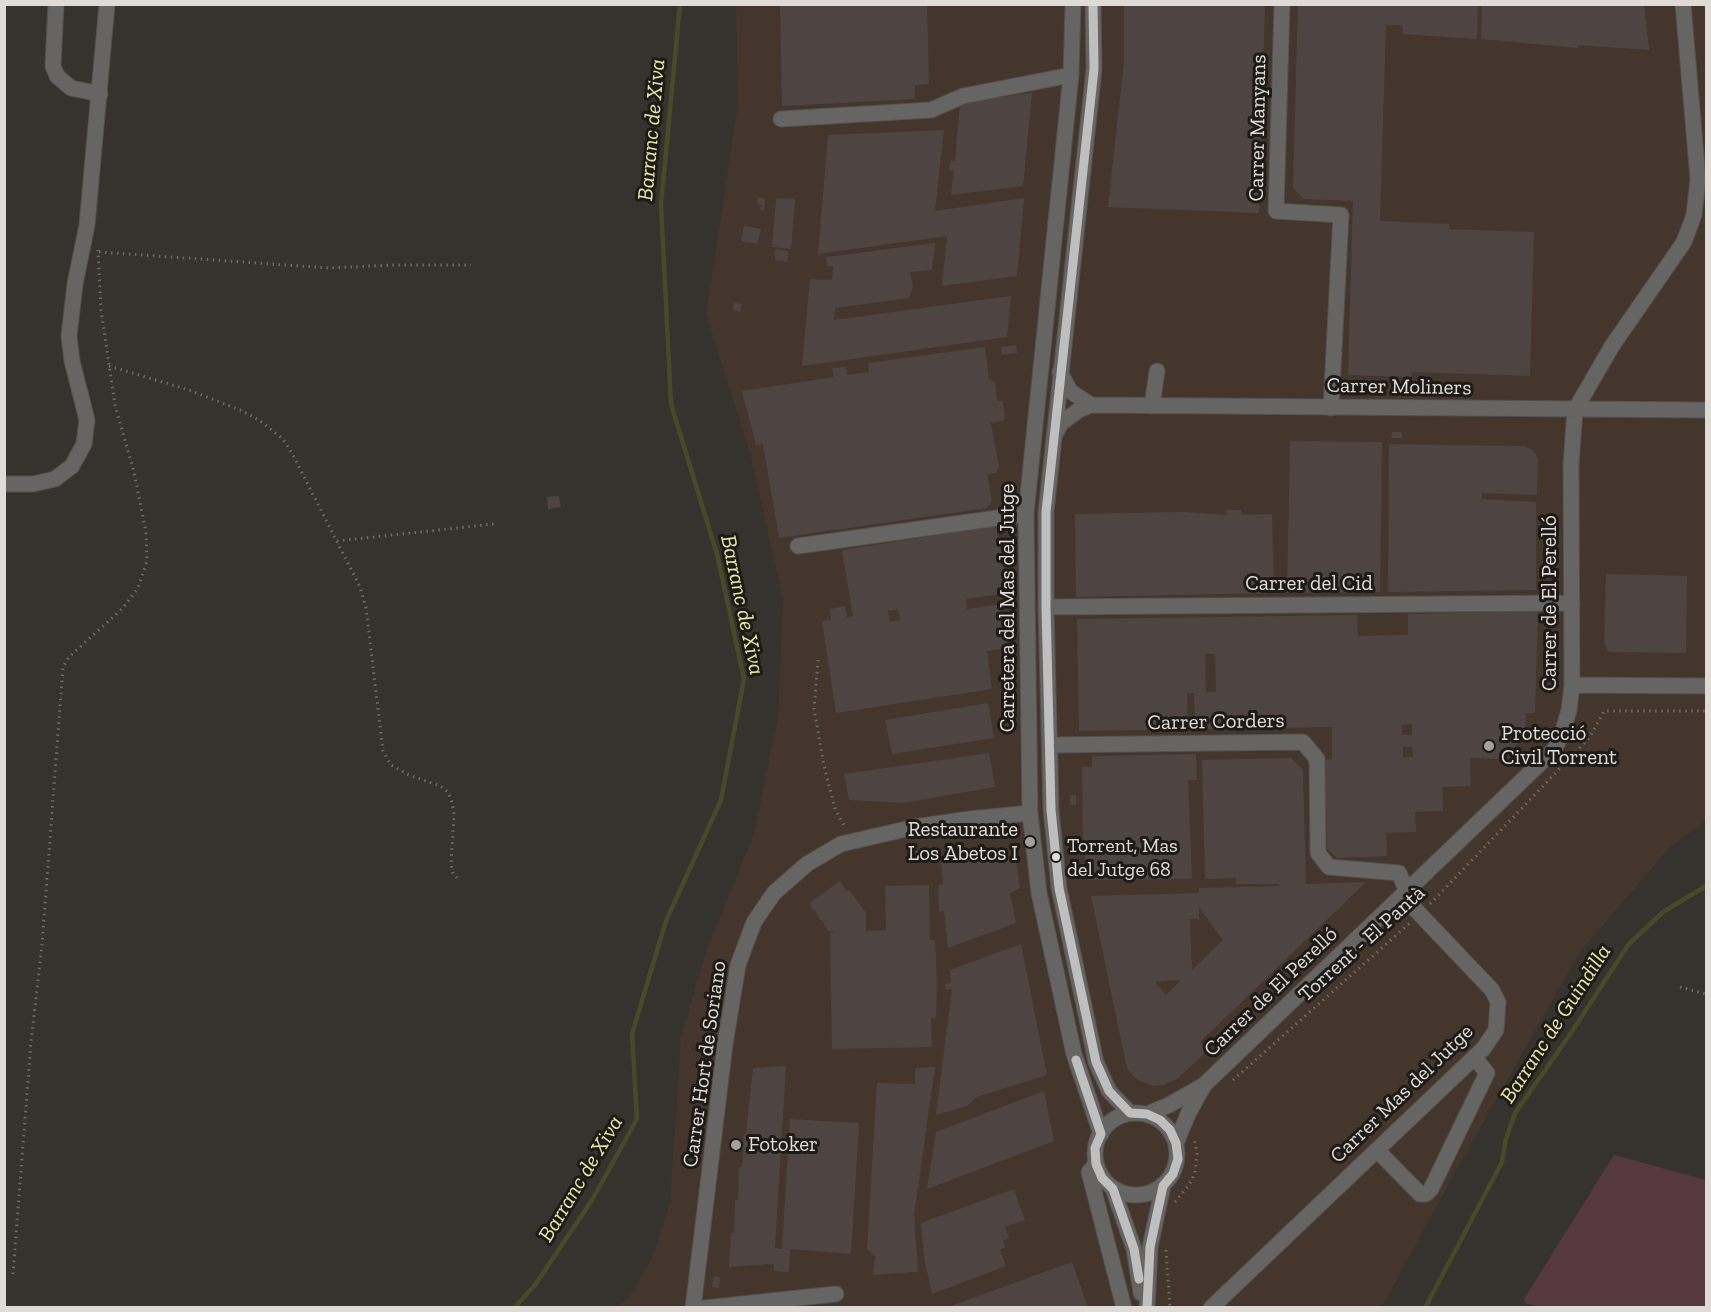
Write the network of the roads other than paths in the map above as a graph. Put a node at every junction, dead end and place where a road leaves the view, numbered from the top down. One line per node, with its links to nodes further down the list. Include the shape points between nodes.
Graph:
1 (56, 4): 8 (street, via 53,66 57,76 71,88)
2 (107, 4): 8 (street)
3 (1073, 4): 7 (street, Carretera del Mas del Jutge)
4 (1094, 4): 11 (street, Carretera del Mas del Jutge, via 1094,69)
5 (1282, 4): 14 (street, Carrer Manyans, via 1276,211 1341,214)
6 (1683, 4): 15 (street, Carrer de El Perelló, via 1698,179 1694,215 1684,242 1612,346)
7 (1071, 75): 9 (street, via 963,96 931,110); 19 (street, Carretera del Mas del Jutge)
8 (100, 94): 18 (street, via 87,225 69,336 87,420 84,444 72,466 55,479)
9 (781, 119)
10 (1157, 371): 13 (street)
11 (1060, 372): 12 (street, via 1070,391); 17 (street, Carretera del Mas del Jutge)
12 (1091, 405): 13 (street, Carrer Moliners); 17 (street, via 1061,423)
13 (1152, 406): 14 (street, Carrer Moliners)
14 (1330, 408): 15 (street, Carrer Moliners)
15 (1575, 410): 16 (street, Carrer Moliners); 21 (street, Carrer de El Perelló)
16 (1707, 410)
17 (1053, 440): 22 (street, Carretera del Mas del Jutge, via 1046,512)
18 (4, 484)
19 (1026, 514): 20 (street); 26 (street, Carretera del Mas del Jutge)
20 (798, 546)
21 (1572, 603): 22 (street, Carrer del Cid); 23 (street, Carrer de El Perelló)
22 (1046, 607): 25 (street, Carretera del Mas del Jutge)
23 (1572, 685): 24 (street); 27 (street, Carrer de El Perelló, via 1569,710 1554,750)
24 (1707, 686)
25 (1050, 745): 27 (street, Carrer Corders, via 1303,742 1317,759 1318,853 1329,867 1399,873); 30 (street, Carretera del Mas del Jutge, via 1051,810 1059,888 1096,1062 1109,1091)
26 (1030, 813): 32 (street, Carretera del Mas del Jutge, via 1039,893 1074,1054); 39 (street, Carrer Hort de Soriano, via 969,819 841,844 807,864 774,893 754,922 738,965 725,1044)
27 (1407, 890): 28 (street, Carrer Mas del Jutge, via 1414,908 1492,990 1498,1002 1496,1030); 29 (street, Carrer de El Perelló)
28 (1474, 1057): 34 (street, Carrer Mas del Jutge); 34 (street, via 1487,1073 1426,1194 1420,1194)
29 (1204, 1085): 31 (street); 33 (street)
30 (1130, 1113): 31 (street); 32 (street, via 1108,1124)
31 (1147, 1114): 33 (street, via 1170,1130)
32 (1101, 1134): 35 (street, via 1095,1148)
33 (1176, 1143): 36 (street, via 1178,1159)
34 (1377, 1150): 43 (street, Carrer Mas del Jutge)
35 (1096, 1164): 37 (street); 41 (street, via 1089,1172)
36 (1163, 1186): 37 (street, via 1139,1196); 42 (street, via 1150,1247)
37 (1113, 1189): 42 (street, via 1134,1249)
38 (836, 1294): 40 (street)
39 (693, 1308)
40 (704, 1308)
41 (1124, 1308)
42 (1145, 1308)
43 (1211, 1308)

